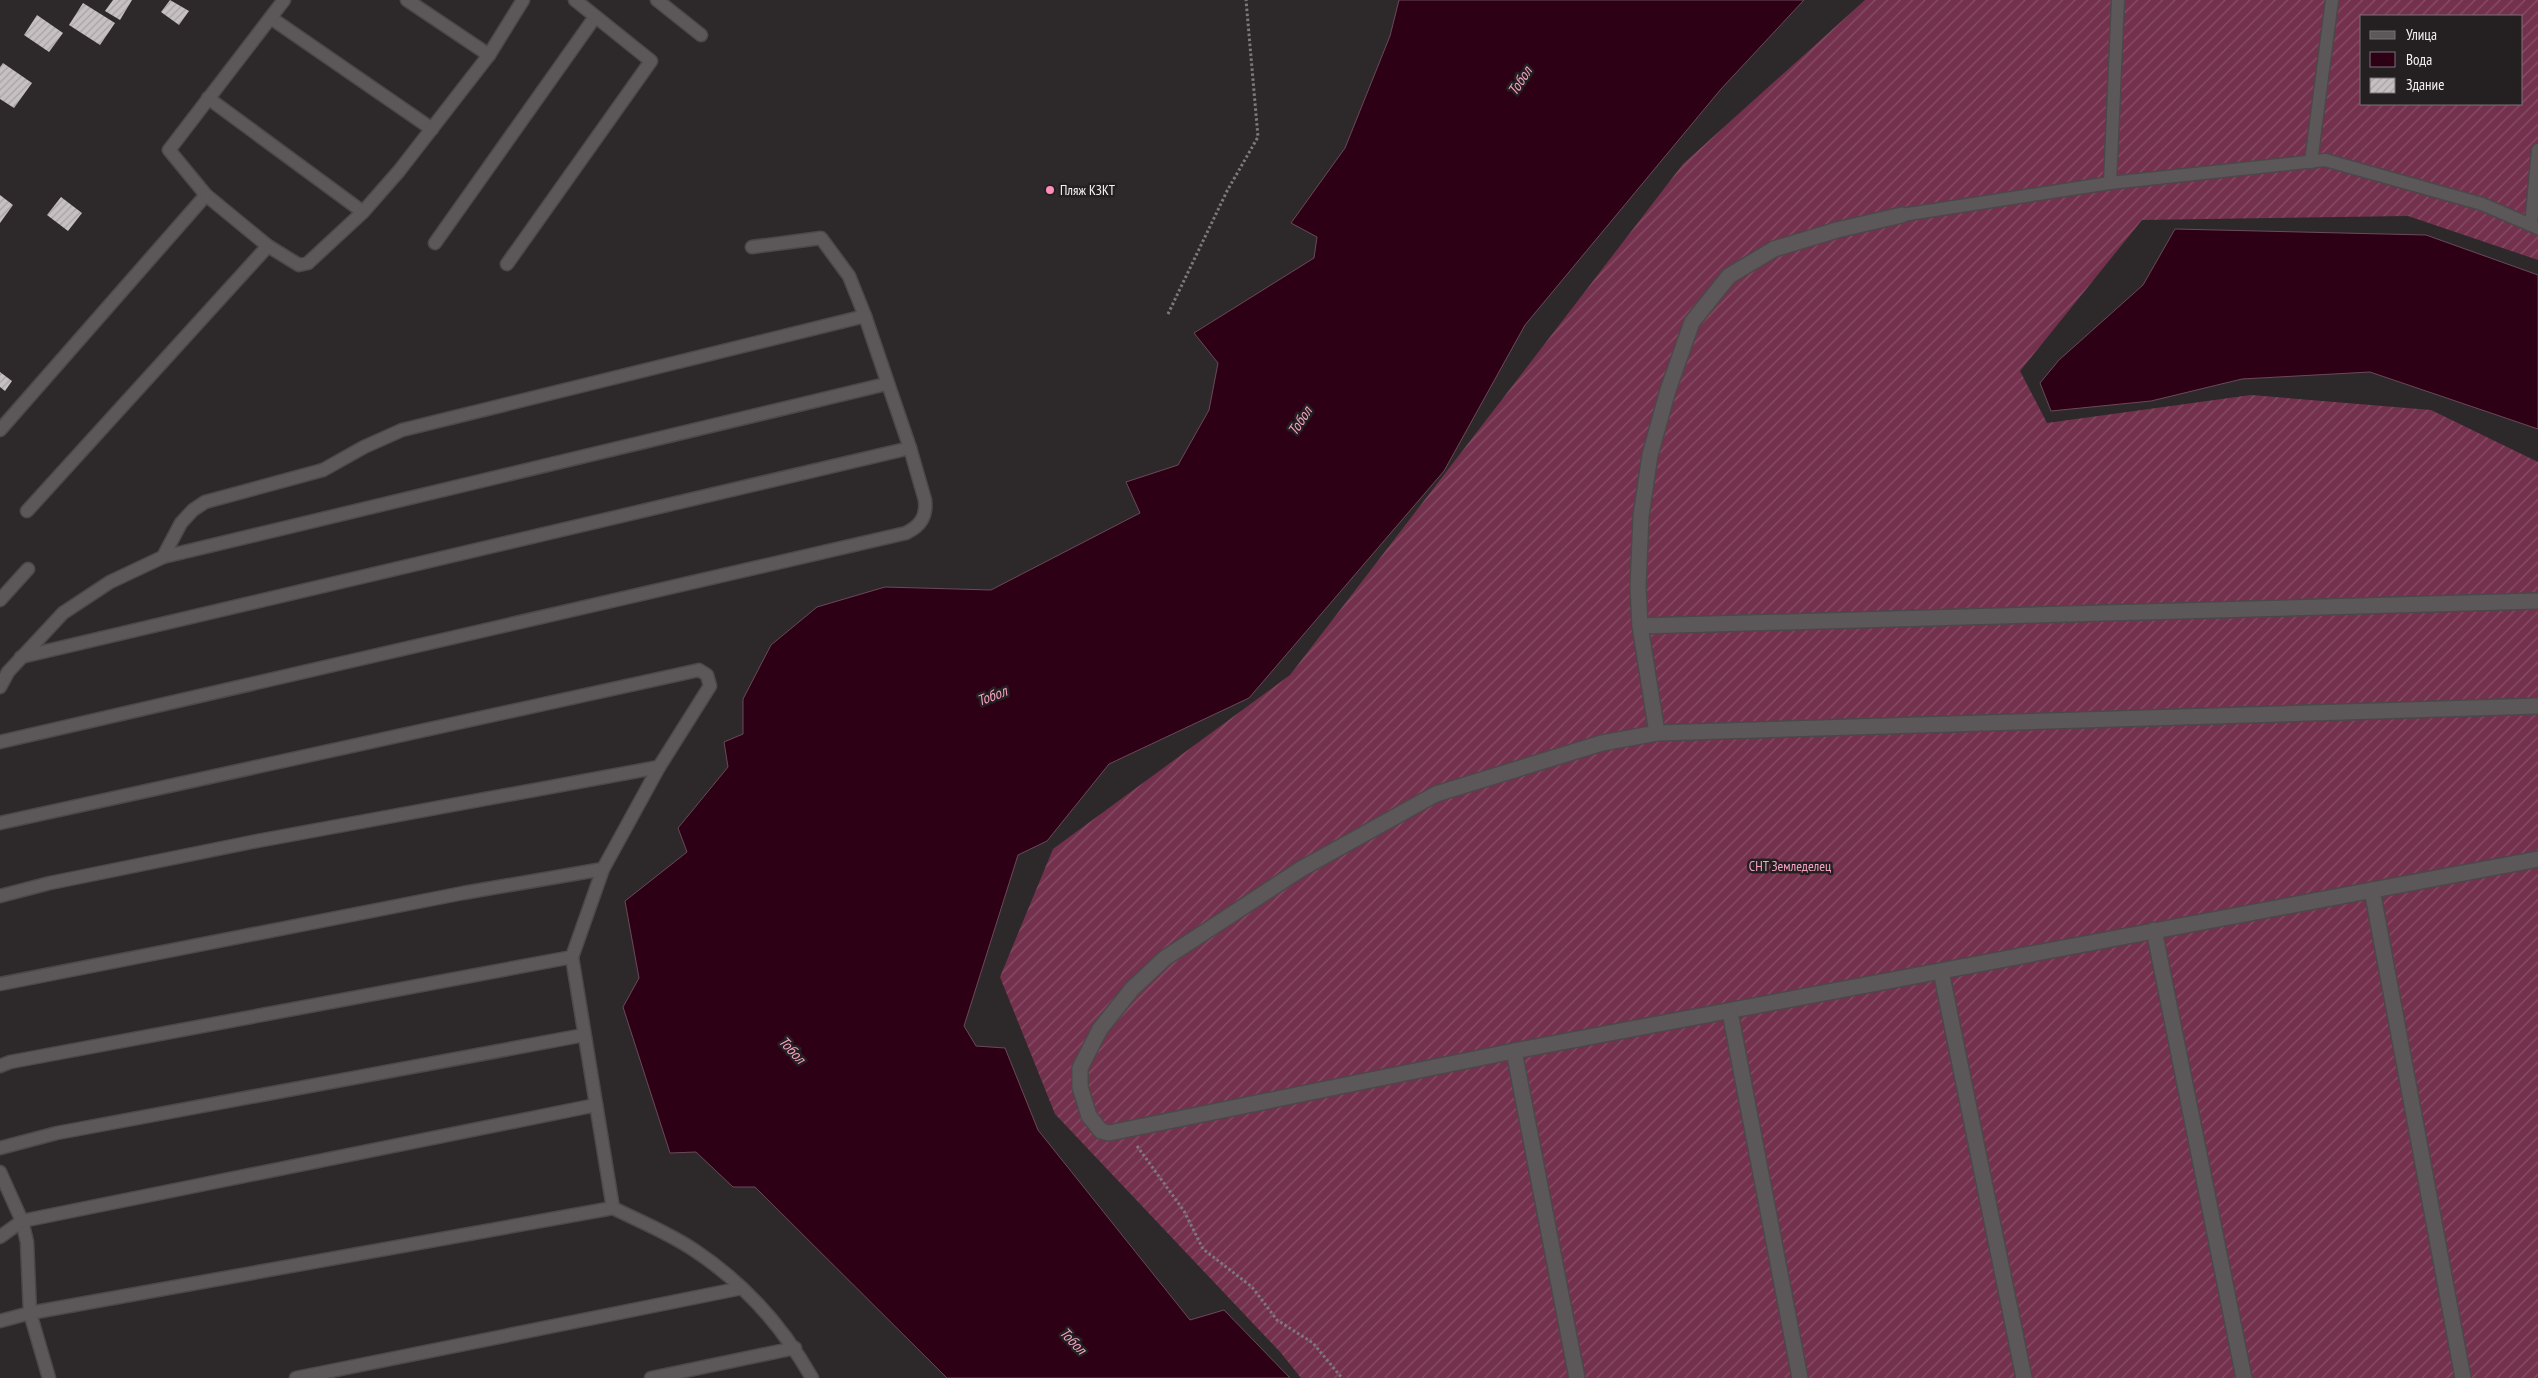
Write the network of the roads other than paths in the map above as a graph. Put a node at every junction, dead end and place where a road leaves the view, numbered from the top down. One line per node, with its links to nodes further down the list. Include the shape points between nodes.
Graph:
1 (284, 0): 9 (lane)
2 (407, 0): 11 (lane)
3 (523, 0): 11 (lane)
4 (575, 0): 8 (lane)
5 (657, 0): 10 (lane)
6 (2118, 0): 16 (lane)
7 (2332, 0): 15 (lane)
8 (595, 17): 21 (lane); 24 (lane, via 651,61)
9 (271, 18): 12 (lane); 13 (lane)
10 (701, 36)
11 (489, 55): 13 (lane)
12 (208, 98): 17 (lane, via 169,150); 18 (lane)
13 (432, 129): 18 (lane)
14 (2538, 150): 20 (lane)
15 (2311, 162): 16 (lane); 20 (lane, via 2325,160 2482,204)
16 (2110, 183): 19 (lane)
17 (206, 195): 22 (lane); 27 (lane)
18 (363, 212): 22 (lane, via 308,263 299,265)
19 (1902, 215): 34 (street, via 1774,249 1729,276 1692,322 1650,455 1641,516)
20 (2534, 227)
21 (435, 242)
22 (268, 246): 29 (lane)
23 (752, 247): 25 (lane, via 820,238 849,276)
24 (507, 264)
25 (865, 316): 26 (lane); 30 (lane, via 402,430 323,470 205,502 181,523)
26 (886, 384): 28 (lane); 30 (lane)
27 (0, 430)
28 (910, 448): 35 (lane); 39 (lane, via 926,509 916,527 906,533)
29 (26, 511)
30 (164, 557): 35 (lane, via 87,596 63,613)
31 (28, 569): 32 (lane)
32 (0, 600)
33 (2538, 600): 34 (street)
34 (1640, 626): 38 (street)
35 (21, 657): 36 (lane)
36 (0, 687)
37 (2538, 706): 38 (street)
38 (1657, 733): 52 (street, via 1602,743 1436,794 1301,869 1165,958 1132,990 1100,1029 1080,1068 1080,1087 1084,1105 1095,1127 1110,1133)
39 (0, 742)
40 (659, 767): 41 (lane, via 710,686 707,675 699,670); 43 (lane); 45 (lane, via 256,841)
41 (0, 824)
42 (2538, 859): 44 (street)
43 (603, 869): 47 (lane); 49 (lane, via 463,893)
44 (2372, 890): 46 (street); 72 (street)
45 (0, 896)
46 (2154, 930): 48 (street); 71 (street)
47 (572, 957): 51 (lane); 53 (lane)
48 (1941, 972): 50 (street); 70 (street)
49 (0, 984)
50 (1730, 1012): 52 (street); 69 (street)
51 (584, 1035): 54 (lane); 55 (lane, via 57,1133)
52 (1514, 1052): 68 (street)
53 (0, 1066)
54 (596, 1105): 57 (lane); 58 (lane)
55 (0, 1148)
56 (0, 1172): 58 (lane)
57 (613, 1208): 60 (lane, via 694,1250); 61 (lane)
58 (22, 1221): 59 (lane); 61 (lane, via 27,1242)
59 (0, 1238)
60 (742, 1288): 63 (lane); 65 (lane)
61 (30, 1313): 62 (lane); 64 (lane)
62 (0, 1321)
63 (795, 1348): 66 (lane); 67 (lane)
64 (48, 1378)
65 (296, 1378)
66 (651, 1378)
67 (812, 1378)
68 (1578, 1378)
69 (1800, 1378)
70 (2024, 1378)
71 (2244, 1378)
72 (2463, 1378)

